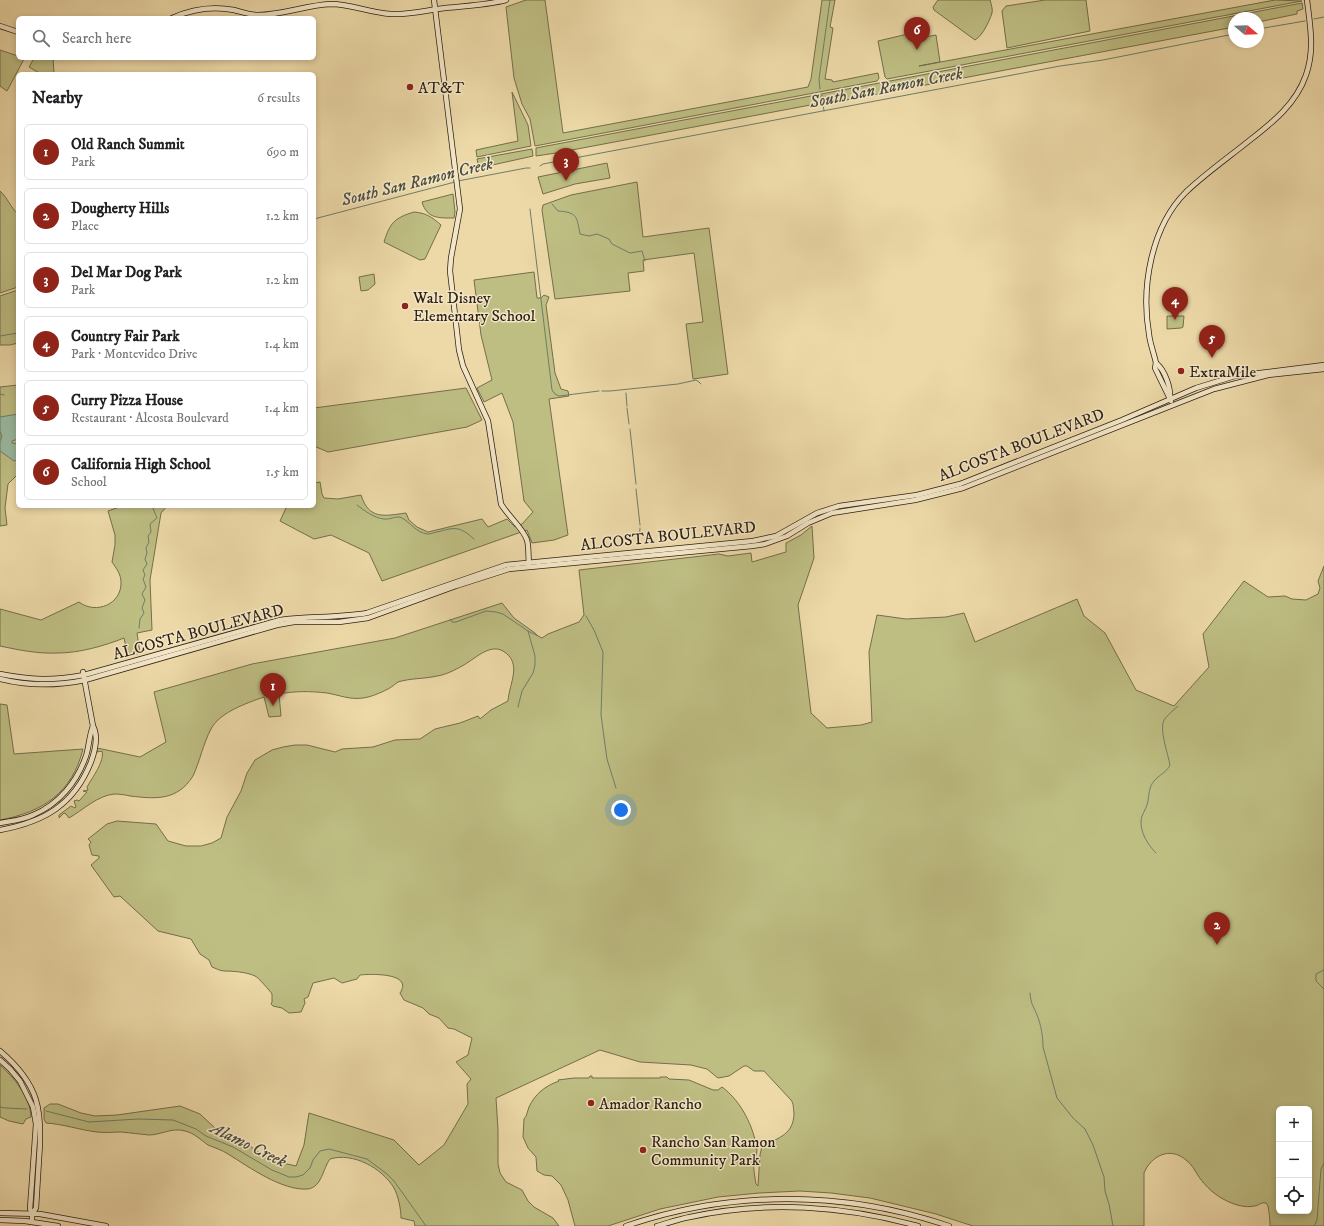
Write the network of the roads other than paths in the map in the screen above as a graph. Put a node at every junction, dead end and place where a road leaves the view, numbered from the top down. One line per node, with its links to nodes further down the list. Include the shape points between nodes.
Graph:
1 (434, 0): 4 (main road)
2 (506, 0): 4 (main road)
3 (1306, 0): 10 (main road, via 1312,48 1307,74 1296,97 1281,114 1186,193 1170,212 1158,235 1151,259 1147,298 1149,335 1156,363 1160,366 1170,392)
4 (435, 9): 5 (main road, via 392,14 329,4 279,14 256,15 206,9); 13 (main road, via 460,209 450,271 459,350 488,421 501,504 526,539)
5 (177, 16)
6 (0, 26): 7 (main road)
7 (16, 31)
8 (1324, 365): 10 (main road, ALCOSTA BOULEVARD, via 1235,376)
9 (1324, 369): 11 (main road, ALCOSTA BOULEVARD, via 1268,375 1214,389)
10 (1170, 399): 11 (main road); 12 (main road, ALCOSTA BOULEVARD, via 960,484 917,495)
11 (1173, 405): 12 (main road, ALCOSTA BOULEVARD, via 963,488 915,500)
12 (839, 509): 13 (main road, ALCOSTA BOULEVARD, via 817,513 776,536 753,541); 15 (main road, ALCOSTA BOULEVARD, via 783,538 752,546 509,569 368,618 277,625)
13 (529, 563): 15 (main road, ALCOSTA BOULEVARD, via 506,565 367,613 280,620)
14 (0, 674): 15 (main road, ALCOSTA BOULEVARD, via 41,680)
15 (84, 676): 16 (main road, ALCOSTA BOULEVARD, via 68,684 35,684); 17 (main road)
16 (0, 679)
17 (93, 726): 18 (main road, via 80,770 63,795 32,816); 19 (main road, via 96,733 92,757 72,794 57,809 40,819)
18 (0, 823)
19 (0, 830)
20 (0, 1051): 23 (main road, via 25,1077 38,1106 41,1138 36,1208)
21 (0, 1060): 23 (main road, via 20,1081 33,1107 36,1124 30,1209)
22 (0, 1213): 23 (main road)
23 (32, 1214): 25 (main road); 27 (main road)
24 (0, 1220): 25 (main road)
25 (32, 1222): 26 (main road)
26 (58, 1226)
27 (106, 1226)
28 (626, 1226): 31 (main road, via 696,1207 777,1199 857,1204 909,1214)
29 (658, 1226): 30 (main road, via 720,1212 788,1208 867,1214)
30 (918, 1226)
31 (948, 1226)

